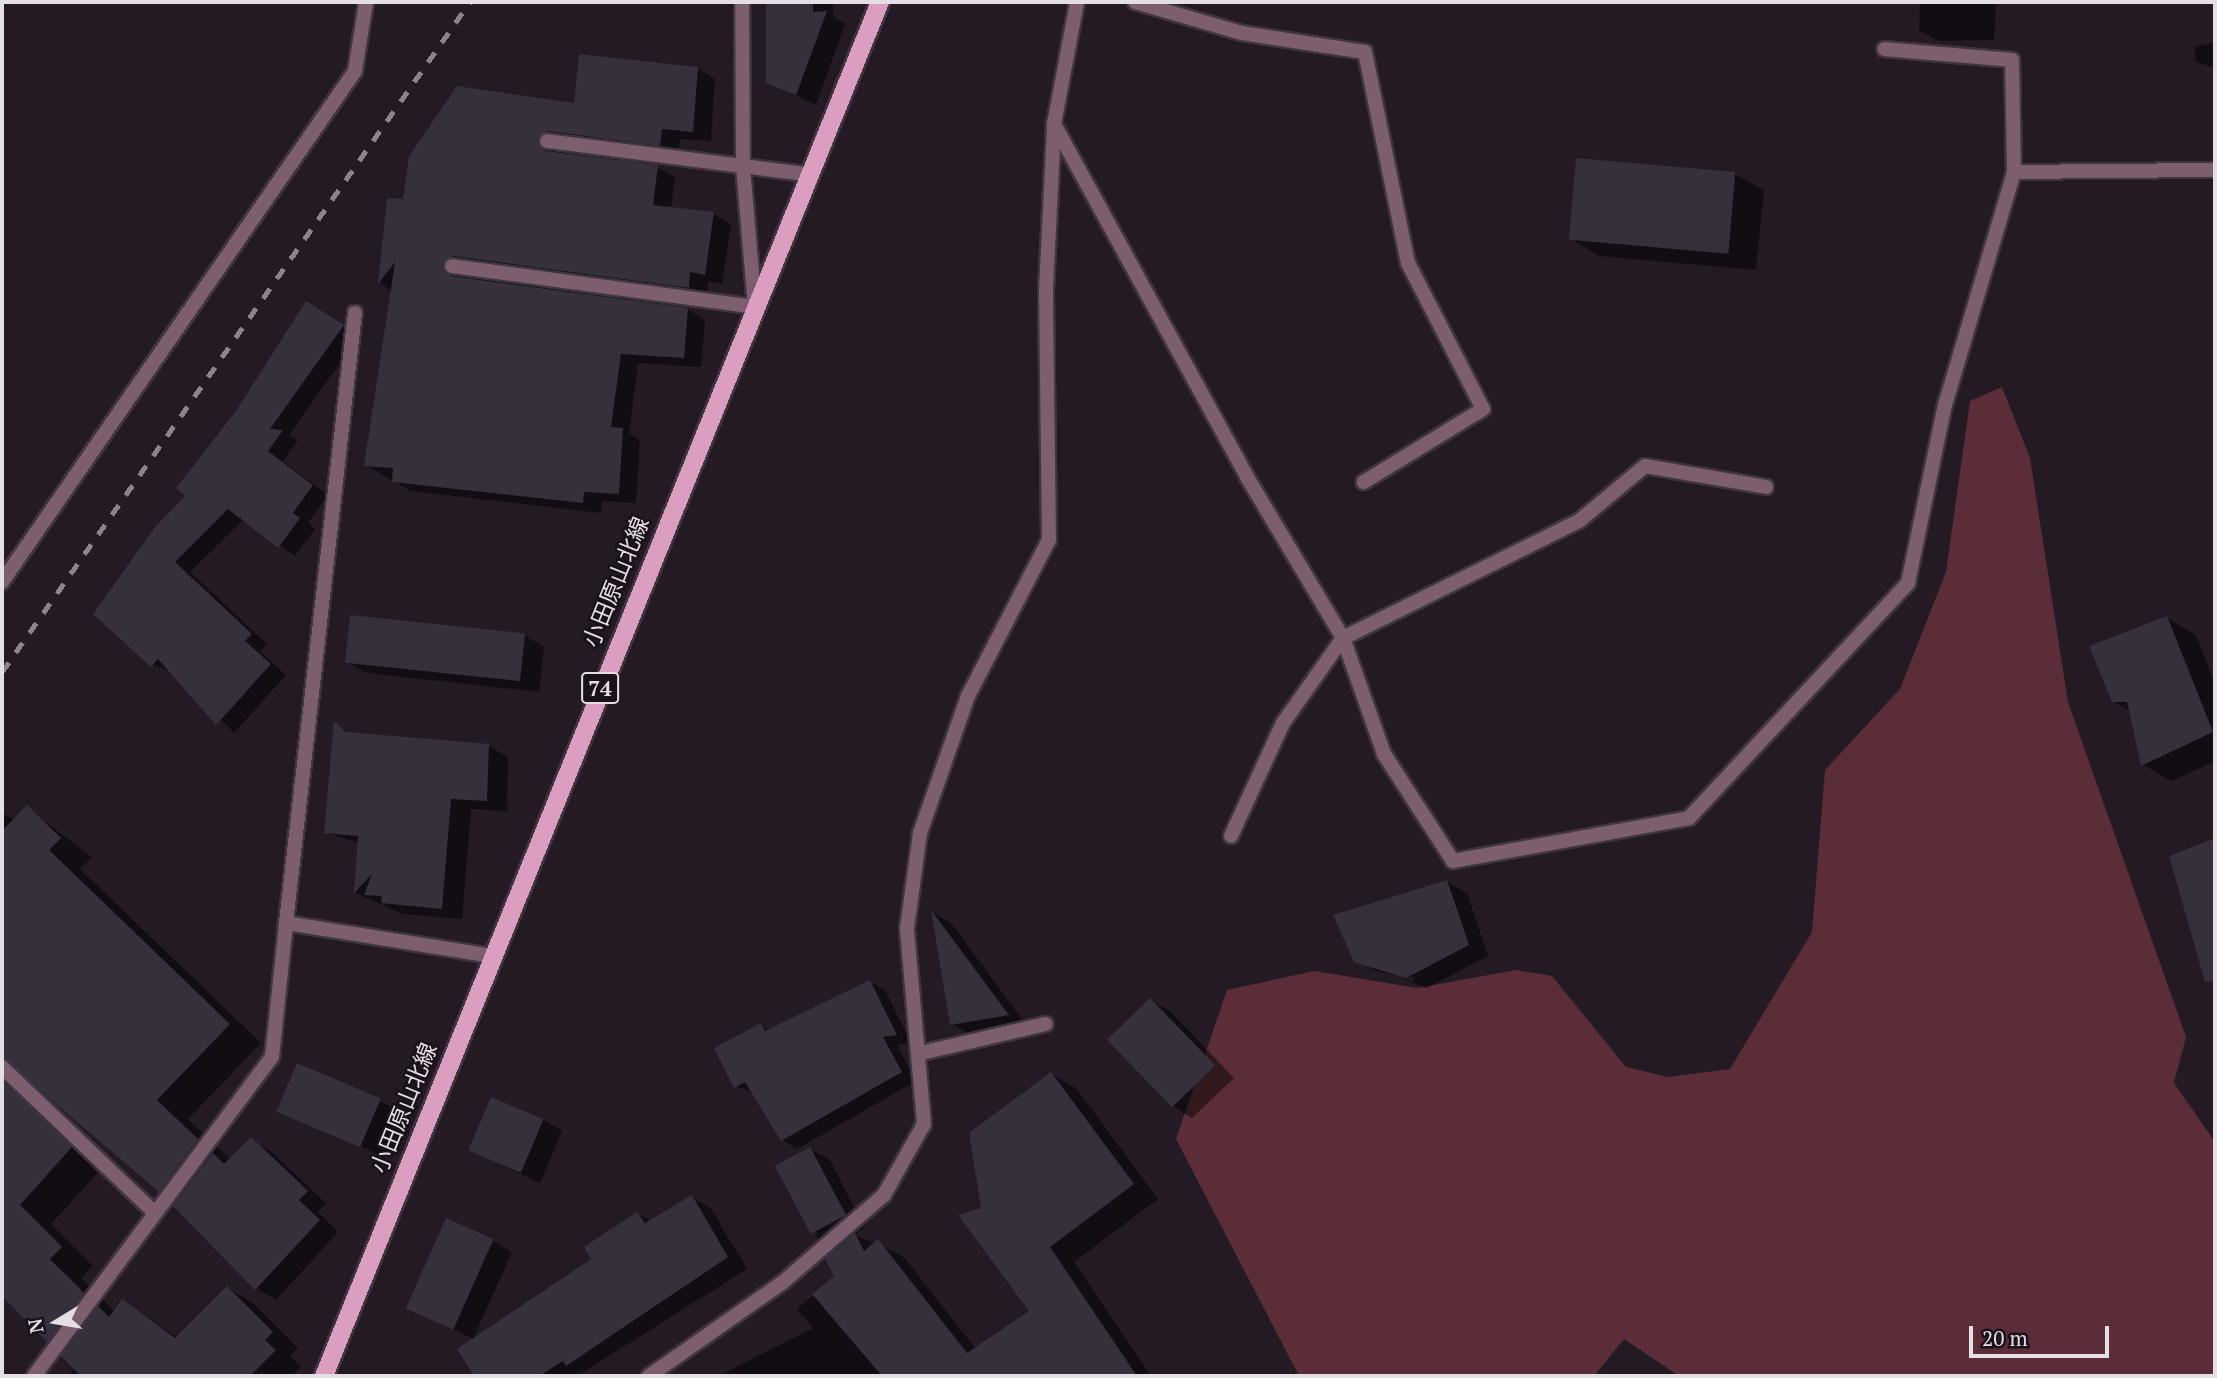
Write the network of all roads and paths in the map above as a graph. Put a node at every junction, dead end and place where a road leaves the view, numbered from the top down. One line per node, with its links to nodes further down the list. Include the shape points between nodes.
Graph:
1 (366, 2): 18 (street, via 355,71)
2 (743, 2): 9 (street)
3 (880, 2): 12 (main road, 小田原山北線 / 74)
4 (1077, 2): 7 (street)
5 (1135, 2): 16 (street, via 1242,33 1365,52 1408,263 1483,409)
6 (1884, 49): 11 (street, via 2012,60)
7 (1054, 124): 19 (street, via 1247,477); 24 (street, via 1046,290 1048,540 968,696 920,833 907,929)
8 (547, 141): 9 (street)
9 (743, 166): 12 (street); 14 (street)
10 (2215, 170): 11 (street)
11 (2014, 172): 19 (street, via 1945,405 1908,583 1689,818 1453,861 1384,754)
12 (806, 174): 14 (main road, 小田原山北線 / 74)
13 (452, 266): 14 (street)
14 (755, 306): 22 (main road, 小田原山北線 / 74)
15 (355, 313): 21 (street)
16 (1364, 481)
17 (1766, 487): 19 (street, via 1645,466 1578,521)
18 (2, 582)
19 (1343, 638): 20 (street, via 1283,723)
20 (1231, 836)
21 (286, 923): 22 (street); 26 (street, via 272,1057)
22 (491, 956): 28 (main road, 小田原山北線 / 74)
23 (1046, 1024): 24 (street)
24 (921, 1053): 29 (street, via 924,1124 884,1195 782,1283)
25 (2, 1067): 26 (street)
26 (155, 1213): 27 (street)
27 (34, 1376)
28 (324, 1376)
29 (649, 1376)

